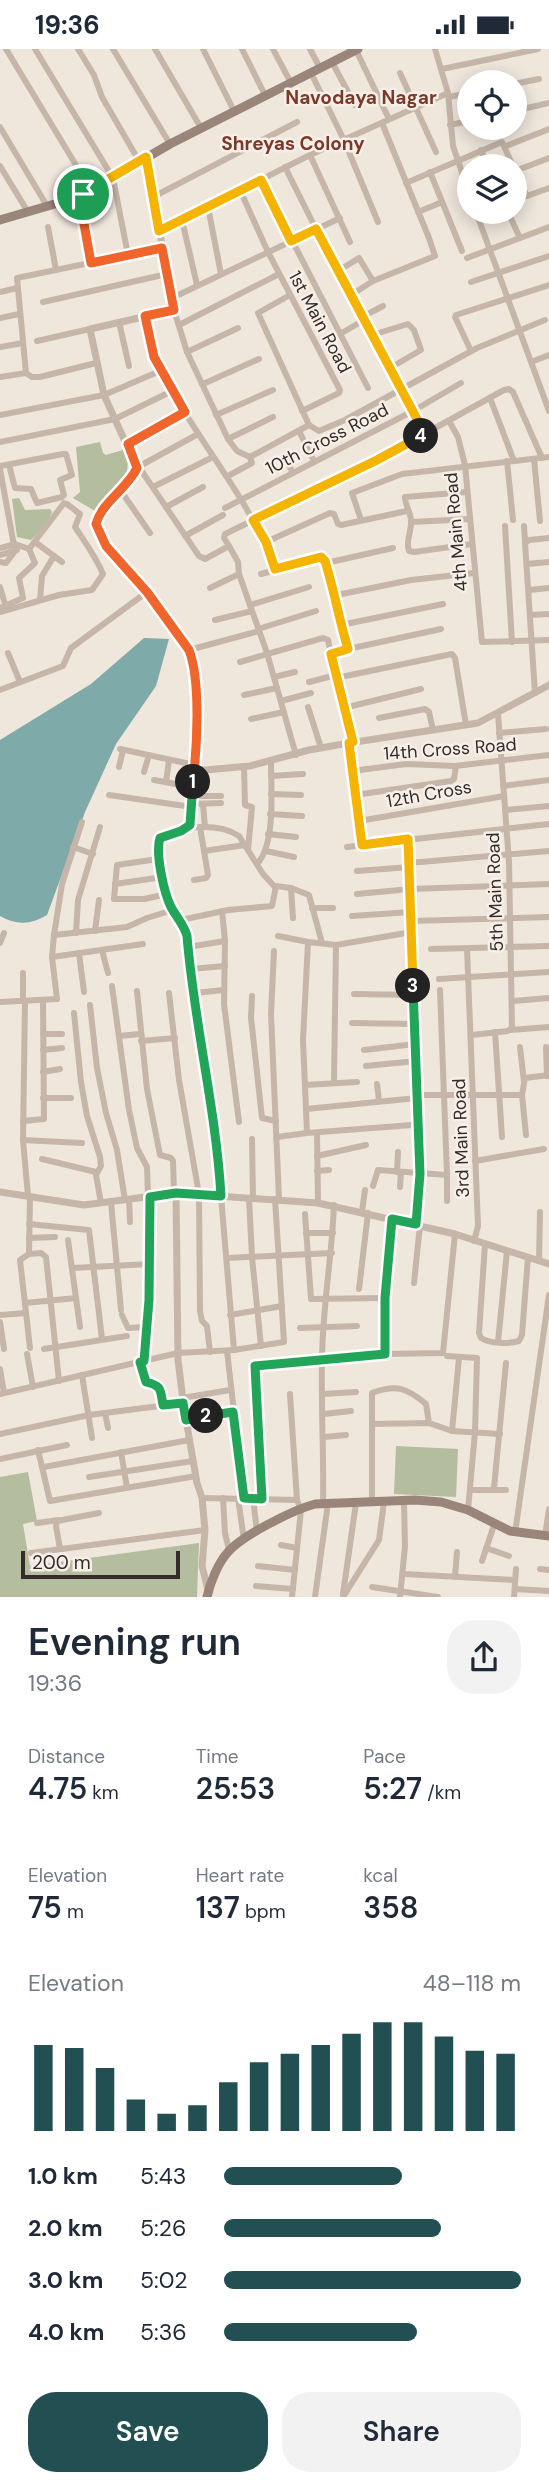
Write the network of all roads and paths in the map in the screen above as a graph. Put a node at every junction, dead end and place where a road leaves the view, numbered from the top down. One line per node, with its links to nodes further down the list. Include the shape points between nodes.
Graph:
1 (6, 49): 55 (street)
2 (35, 49): 51 (street)
3 (78, 49): 45 (street, via 102,97)
4 (113, 49): 36 (street)
5 (155, 49): 33 (street)
6 (203, 49): 27 (street)
7 (242, 49): 21 (street)
8 (273, 49): 19 (street)
9 (310, 49): 15 (street)
10 (357, 49): 13 (main road); 28 (street)
11 (435, 49): 14 (street)
12 (538, 49): 14 (street)
13 (332, 62): 15 (main road); 24 (street)
14 (442, 69): 22 (street)
15 (315, 70): 19 (main road); 35 (street)
16 (400, 73): 25 (street)
17 (539, 79): 18 (street)
18 (527, 81)
19 (291, 83): 21 (main road)
20 (457, 94): 22 (street)
21 (265, 95): 27 (main road)
22 (449, 95): 25 (street); 31 (street)
23 (549, 103): 26 (street)
24 (354, 104)
25 (416, 106): 28 (street); 39 (street)
26 (527, 108)
27 (234, 111): 33 (main road)
28 (385, 121): 35 (street); 53 (street)
29 (297, 122): 59 (street)
30 (457, 124): 31 (street)
31 (450, 125): 46 (street)
32 (0, 127): 61 (street)
33 (201, 128): 36 (main road)
34 (549, 129): 37 (street)
35 (344, 140): 43 (street); 68 (street)
36 (170, 144): 45 (main road)
37 (504, 144): 38 (street); 42 (street)
38 (481, 150): 40 (street); 41 (street)
39 (436, 152)
40 (470, 154)
41 (483, 154)
42 (508, 154)
43 (310, 155): 49 (street); 65 (street)
44 (549, 158): 47 (street)
45 (143, 159): 51 (main road); 59 (street)
46 (457, 159): 50 (street)
47 (527, 165)
48 (0, 166): 63 (street)
49 (285, 167): 52 (street); 73 (street)
50 (430, 172): 53 (street); 60 (street)
51 (113, 178): 55 (main road); 82 (street)
52 (261, 180): 56 (street); 76 (street)
53 (406, 183): 64 (street)
54 (549, 188): 58 (street)
55 (91, 190): 57 (main road)
56 (240, 190): 62 (street); 81 (street, 1st Main Road)
57 (79, 196): 61 (main road); 85 (street)
58 (527, 196)
59 (153, 197): 74 (street)
60 (442, 202): 64 (street); 80 (street)
61 (47, 206): 63 (main road)
62 (208, 207): 67 (street); 90 (street)
63 (28, 212): 66 (main road)
64 (418, 212): 92 (street, via 435,257)
65 (340, 218): 73 (street); 77 (street)
66 (0, 220)
67 (182, 220): 74 (street); 94 (street)
68 (378, 222)
69 (480, 224): 78 (street)
70 (514, 224): 75 (street)
71 (48, 227): 86 (street)
72 (549, 227): 75 (street)
73 (316, 229): 76 (street); 87 (street)
74 (159, 231): 79 (street)
75 (519, 236): 78 (street)
76 (291, 241): 81 (street); 115 (street)
77 (350, 242)
78 (489, 247): 84 (street); 88 (street)
79 (162, 248): 82 (street); 89 (street)
80 (462, 251)
81 (268, 252): 90 (street); 91 (street, 1st Main Road)
82 (128, 255): 85 (street)
83 (549, 256): 88 (street)
84 (467, 258)
85 (91, 263): 86 (street)
86 (56, 270): 96 (street, via 17,278)
87 (338, 271): 92 (street, via 359,258); 99 (street)
88 (498, 272): 93 (street); 100 (street)
89 (167, 274): 101 (street); 102 (street)
90 (221, 274): 94 (street)
91 (279, 274): 98 (street, 1st Main Road); 111 (street)
92 (373, 282): 99 (street)
93 (471, 282)
94 (197, 285): 101 (street)
95 (549, 285): 100 (street)
96 (17, 288): 97 (street); 105 (street)
97 (0, 292)
98 (290, 295): 140 (street, via 258,313); 140 (street, 1st Main Road, via 340,392)
99 (351, 295): 108 (street)
100 (507, 297): 114 (street); 120 (street, via 455,317)
101 (172, 298): 104 (street)
102 (43, 302)
103 (383, 306): 108 (street)
104 (174, 310): 106 (street); 111 (street)
105 (19, 314): 107 (street); 118 (street)
106 (145, 316): 110 (street); 128 (street)
107 (0, 318)
108 (363, 318): 115 (street); 116 (street)
109 (545, 320): 114 (street)
110 (119, 322): 113 (street); 126 (street)
111 (178, 325): 121 (street)
112 (238, 328): 121 (street)
113 (90, 329): 117 (street); 125 (street)
114 (519, 329): 120 (street); 124 (street)
115 (340, 334): 134 (street)
116 (372, 335): 127 (street); 127 (street, via 404,324 414,330 421,350)
117 (37, 341)
118 (23, 343): 119 (street); 129 (street)
119 (0, 347)
120 (471, 351): 133 (street)
121 (187, 352): 132 (street)
122 (549, 355): 124 (street)
123 (259, 359): 132 (street)
124 (531, 362): 137 (street)
125 (96, 363): 129 (street, via 40,377); 138 (street)
126 (129, 366)
127 (390, 368): 133 (street)
128 (160, 370): 136 (street); 138 (street)
129 (26, 373): 130 (street)
130 (0, 377)
131 (461, 383): 141 (street, 10th Cross Road)
132 (203, 384): 145 (street)
133 (400, 388): 141 (street); 149 (street, via 323,431)
134 (368, 389)
135 (273, 390): 145 (street)
136 (172, 391): 143 (street); 147 (street)
137 (546, 394): 142 (street)
138 (104, 395): 144 (street); 147 (street)
139 (490, 398): 148 (street); 159 (street, via 504,390 513,392); 162 (street)
140 (302, 411): 149 (street)
141 (412, 411): 152 (street); 161 (street, 10th Cross Road)
142 (549, 411)
143 (185, 412): 151 (street); 155 (street)
144 (0, 415)
145 (216, 415): 153 (street)
146 (273, 417): 153 (street)
147 (115, 419): 154 (street); 155 (street)
148 (449, 421): 152 (street); 164 (street, 4th Main Road)
149 (312, 428): 150 (street)
150 (299, 431): 158 (street); 161 (street)
151 (198, 434): 157 (street); 165 (street)
152 (425, 434): 178 (street)
153 (228, 439): 158 (street, via 237,451)
154 (0, 442)
155 (128, 444): 165 (street)
156 (284, 456): 167 (street)
157 (213, 457): 168 (street); 169 (street)
158 (250, 457): 168 (street, via 253,463)
159 (546, 457): 160 (street)
160 (534, 459): 162 (street); 181 (street)
161 (314, 461): 167 (street, 10th Cross Road)
162 (510, 461): 164 (street); 180 (street)
163 (9, 465): 163 (street, via 66,454 72,475 60,480 62,497 37,503 31,489 15,488); 166 (street)
164 (465, 465): 172 (street, 4th Main Road); 179 (street, via 401,474 352,493)
165 (138, 467): 169 (street); 171 (street)
166 (0, 468): 173 (street)
167 (293, 473): 174 (street, 10th Cross Road)
168 (228, 476): 174 (street)
169 (153, 487): 175 (street)
170 (203, 487): 175 (street)
171 (121, 491): 185 (street); 213 (street, via 98,515 96,524 106,546)
172 (467, 492): 176 (street, via 405,497); 177 (street, 4th Main Road)
173 (3, 496): 193 (street)
174 (242, 499): 178 (street); 186 (street, 10th Cross Road)
175 (166, 507): 186 (street)
176 (407, 511): 179 (street); 182 (street)
177 (470, 519): 182 (street); 191 (street, 4th Main Road)
178 (253, 520): 190 (street); 192 (street, via 225,534)
179 (361, 520): 190 (street, via 339,525 332,513)
180 (513, 520)
181 (540, 521)
182 (412, 522): 191 (street, via 409,551)
183 (505, 526): 228 (street)
184 (524, 526): 188 (street)
185 (150, 533)
186 (185, 536): 192 (street, via 202,559)
187 (549, 538): 188 (street)
188 (526, 541): 203 (street)
189 (35, 542): 196 (street); 198 (street); 215 (street, via 67,504 80,514 75,527 103,574 92,590)
190 (266, 542): 204 (street)
191 (472, 544): 206 (street, 4th Main Road)
192 (229, 546): 207 (street, via 239,562)
193 (17, 547): 194 (street); 196 (street); 197 (street); 199 (street, via 6,563)
194 (0, 548)
195 (393, 548): 202 (street)
196 (29, 549): 217 (street, via 35,563 19,578 23,598)
197 (0, 555)
198 (54, 556): 200 (street); 215 (street, via 42,576)
199 (0, 562)
200 (62, 562)
201 (549, 562): 203 (street)
202 (326, 563): 204 (street, via 321,557); 214 (street)
203 (527, 564): 212 (street)
204 (275, 569): 205 (street)
205 (261, 573)
206 (474, 573): 214 (street, via 411,580); 228 (street, 4th Main Road, via 482,642)
207 (239, 574): 210 (street); 218 (street)
208 (0, 587): 217 (street)
209 (309, 587): 218 (street)
210 (210, 588)
211 (549, 588): 212 (street)
212 (528, 590): 221 (street)
213 (147, 592): 230 (street); 238 (street, via 71,648 63,666)
214 (337, 597): 223 (street)
215 (40, 600): 217 (street)
216 (443, 604): 223 (street)
217 (2, 608)
218 (251, 608): 222 (street); 225 (street)
219 (316, 611): 225 (street)
220 (549, 614): 221 (street)
221 (531, 615): 227 (street)
222 (215, 620)
223 (341, 625): 229 (street)
224 (441, 629): 229 (street)
225 (258, 630): 230 (street); 232 (street)
226 (549, 640): 227 (street)
227 (533, 641): 228 (street); 245 (street)
228 (512, 642)
229 (348, 649): 233 (street)
230 (189, 650): 269 (street, via 195,671)
231 (8, 653): 238 (street)
232 (267, 653): 233 (street, via 326,638); 234 (street); 236 (street)
233 (331, 654): 237 (street)
234 (240, 662)
235 (295, 672): 236 (street)
236 (274, 677): 241 (street)
237 (336, 677): 239 (street); 249 (street); 254 (street, via 452,654)
238 (20, 682): 243 (street)
239 (309, 682)
240 (549, 685): 245 (street)
241 (277, 688): 246 (street); 247 (street)
242 (421, 689): 249 (street)
243 (0, 690)
244 (311, 693): 247 (street)
245 (535, 693): 251 (street)
246 (244, 695)
247 (281, 701): 250 (street)
248 (308, 707): 259 (street)
249 (344, 708): 258 (street)
250 (284, 712): 253 (street); 261 (street)
251 (498, 714): 254 (street); 257 (street, 5th Main Road)
252 (379, 718): 256 (street, via 425,709)
253 (251, 719)
254 (466, 725): 256 (street)
255 (546, 729): 257 (street)
256 (433, 730): 258 (street)
257 (499, 733): 264 (street, 5th Main Road)
258 (351, 742): 259 (street); 270 (street)
259 (321, 748): 261 (street)
260 (149, 755): 263 (street); 267 (street, via 122,750); 271 (street)
261 (296, 755): 265 (street)
262 (549, 755): 264 (street, 14th Cross Road)
263 (169, 760): 269 (street); 276 (street)
264 (501, 761): 266 (street, 14th Cross Road); 277 (street, 5th Main Road)
265 (271, 762): 268 (street); 273 (street)
266 (456, 766): 270 (street, 14th Cross Road, via 406,764); 281 (street, via 451,781)
267 (119, 767)
268 (244, 767): 269 (street); 301 (street, via 245,805 252,810)
269 (194, 768): 283 (street)
270 (352, 771): 281 (street)
271 (144, 772)
272 (303, 774): 273 (street)
273 (271, 776): 278 (street)
274 (154, 780): 276 (street)
275 (549, 780): 277 (street)
276 (166, 782): 283 (street)
277 (503, 786): 282 (street, 5th Main Road)
278 (271, 794): 280 (street); 287 (street)
279 (109, 795): 283 (street)
280 (301, 795)
281 (355, 795): 289 (street)
282 (504, 796): 286 (street, 5th Main Road); 289 (street, 12th Cross)
283 (192, 799): 284 (street); 284 (street, via 221,799); 295 (street)
284 (203, 804): 293 (street)
285 (549, 806): 286 (street)
286 (505, 810): 294 (street, 5th Main Road)
287 (270, 814): 288 (street); 296 (street)
288 (302, 815)
289 (359, 821): 299 (street)
290 (82, 823): 300 (street)
291 (549, 824): 294 (street)
292 (100, 827): 307 (street)
293 (202, 827): 295 (street); 301 (street, via 234,832); 303 (street)
294 (506, 827): 298 (street); 306 (street, 5th Main Road)
295 (188, 828): 309 (street, via 160,838)
296 (268, 834): 297 (street); 304 (street)
297 (296, 837)
298 (408, 839): 299 (street); 311 (street)
299 (362, 842): 302 (street)
300 (73, 847): 307 (street); 339 (street)
301 (247, 847): 303 (street); 310 (street)
302 (347, 847)
303 (204, 851): 314 (street, via 208,877)
304 (266, 851): 308 (street); 310 (street)
305 (549, 851): 306 (street)
306 (508, 853): 311 (street); 317 (street, 5th Main Road)
307 (93, 854): 338 (street, via 78,900)
308 (294, 857)
309 (158, 859): 313 (street); 315 (street, via 117,865)
310 (257, 864): 318 (street)
311 (409, 865): 312 (street); 320 (street)
312 (357, 871)
313 (163, 877): 315 (street); 321 (street)
314 (194, 880)
315 (114, 884): 321 (street, via 116,901)
316 (549, 884): 317 (street)
317 (510, 885): 320 (street); 332 (street, 5th Main Road)
318 (275, 887): 319 (street); 327 (street, via 272,906)
319 (291, 887): 324 (street, via 308,893); 331 (street)
320 (410, 889): 322 (street); 328 (street)
321 (167, 894): 326 (street)
322 (357, 894)
323 (99, 900): 335 (street)
324 (312, 908): 325 (street); 344 (street)
325 (333, 908)
326 (173, 910): 333 (street); 335 (street, via 127,927)
327 (222, 911): 333 (street); 341 (street)
328 (411, 912): 329 (street); 334 (street)
329 (352, 916)
330 (549, 917): 332 (street)
331 (293, 918)
332 (510, 918): 334 (street); 351 (street, 5th Main Road)
333 (181, 920): 348 (street)
334 (411, 921): 336 (street)
335 (95, 931): 338 (street)
336 (412, 932): 346 (street); 372 (street)
337 (4, 933): 342 (street)
338 (76, 933): 339 (street)
339 (54, 935): 355 (street)
340 (278, 936): 343 (street)
341 (225, 941): 348 (street); 356 (street)
342 (0, 943)
343 (308, 943): 344 (street); 409 (street)
344 (321, 943): 346 (street)
345 (143, 944): 352 (street)
346 (336, 945): 407 (street)
347 (549, 946): 351 (street)
348 (188, 947): 357 (street)
349 (431, 949): 350 (street)
350 (467, 949): 351 (street); 362 (street, 3rd Main Road)
351 (511, 949): 361 (street, 5th Main Road)
352 (103, 950): 354 (street); 360 (street)
353 (275, 951): 420 (street, via 271,1014)
354 (79, 954): 355 (street); 368 (street)
355 (52, 957): 375 (street, via 58,997)
356 (225, 967): 357 (street); 365 (street)
357 (191, 969): 370 (street)
358 (549, 972): 361 (street)
359 (23, 973): 376 (street)
360 (108, 973)
361 (512, 974): 362 (street); 377 (street, 5th Main Road)
362 (468, 978): 363 (street); 388 (street, 3rd Main Road)
363 (439, 979)
364 (112, 986): 389 (street)
365 (224, 990): 370 (street); 421 (street)
366 (440, 990): 410 (street)
367 (137, 991): 390 (street)
368 (84, 992)
369 (169, 993): 391 (street)
370 (195, 993): 449 (street)
371 (354, 994): 372 (street)
372 (414, 995): 382 (street)
373 (252, 996): 420 (street, via 261,1118)
374 (549, 998): 377 (street)
375 (43, 1000): 376 (street); 386 (street)
376 (24, 1001): 378 (street); 419 (street)
377 (513, 1001): 384 (street, 5th Main Road)
378 (0, 1002)
379 (90, 1005): 400 (street)
380 (75, 1013): 402 (street)
381 (352, 1023): 382 (street)
382 (415, 1024): 392 (street)
383 (549, 1027): 384 (street)
384 (511, 1030): 385 (street)
385 (495, 1032): 388 (street); 412 (street)
386 (43, 1034): 387 (street); 396 (street)
387 (62, 1034)
388 (472, 1035): 411 (street, 3rd Main Road)
389 (119, 1036): 390 (street); 451 (street)
390 (141, 1037): 391 (street); 447 (street, via 160,1155 173,1161)
391 (174, 1038): 448 (street)
392 (415, 1044): 397 (street); 398 (street)
393 (520, 1047): 405 (street)
394 (546, 1047): 404 (street)
395 (62, 1048): 396 (street)
396 (43, 1050): 403 (street)
397 (364, 1050)
398 (416, 1061): 399 (street); 416 (street)
399 (366, 1066)
400 (97, 1068): 402 (street); 453 (street)
401 (60, 1069): 403 (street)
402 (80, 1070): 439 (street, via 102,1166)
403 (43, 1072): 414 (street)
404 (548, 1075): 405 (street)
405 (524, 1081): 413 (street)
406 (357, 1082): 407 (street)
407 (334, 1083): 409 (street)
408 (377, 1084): 417 (street)
409 (305, 1085): 418 (street)
410 (445, 1094): 411 (street); 416 (street); 442 (street)
411 (473, 1095): 412 (street); 436 (street, 3rd Main Road)
412 (500, 1095): 413 (street); 427 (street)
413 (522, 1095): 425 (street)
414 (43, 1098): 415 (street); 419 (street, via 43,1121)
415 (71, 1098)
416 (417, 1098): 417 (street); 441 (street)
417 (379, 1101): 418 (street)
418 (306, 1109): 423 (street)
419 (23, 1121): 429 (street)
420 (276, 1121): 426 (street)
421 (239, 1122)
422 (412, 1125): 424 (street)
423 (307, 1133): 424 (street); 426 (street)
424 (317, 1133): 434 (street)
425 (526, 1135)
426 (277, 1137): 454 (street)
427 (502, 1137)
428 (252, 1139): 452 (street)
429 (23, 1140): 430 (street); 450 (street)
430 (82, 1143)
431 (366, 1145): 434 (street)
432 (544, 1149): 436 (street)
433 (398, 1152): 440 (street)
434 (317, 1156): 438 (street)
435 (42, 1159): 439 (street)
436 (475, 1161): 473 (street, 3rd Main Road, via 478,1226)
437 (329, 1170): 438 (street)
438 (317, 1171): 458 (street)
439 (96, 1172): 457 (street)
440 (399, 1172): 441 (street); 443 (street, via 377,1170); 444 (street)
441 (420, 1174): 442 (street); 466 (street)
442 (447, 1175): 455 (street)
443 (373, 1186)
444 (400, 1187)
445 (365, 1190): 460 (street)
446 (0, 1192): 450 (street)
447 (175, 1194): 448 (street); 451 (street); 517 (street)
448 (198, 1194): 449 (street); 516 (street, via 200,1311)
449 (221, 1196): 452 (street); 482 (street)
450 (29, 1197): 457 (street); 465 (street)
451 (149, 1197): 453 (street); 485 (street)
452 (251, 1198): 454 (street); 480 (street)
453 (127, 1199): 456 (street); 464 (street)
454 (277, 1199): 458 (street); 479 (street)
455 (447, 1201)
456 (111, 1202): 457 (street); 484 (street)
457 (102, 1203)
458 (318, 1203): 459 (street)
459 (334, 1205): 460 (street); 468 (street)
460 (365, 1212): 463 (street); 490 (street)
461 (540, 1212): 483 (street)
462 (305, 1215): 467 (street)
463 (392, 1219): 466 (street); 493 (street)
464 (130, 1221)
465 (29, 1224): 471 (street); 487 (street, via 88,1229)
466 (418, 1225): 469 (street); 489 (street)
467 (306, 1233): 468 (street); 478 (street)
468 (333, 1233): 476 (street)
469 (455, 1234): 473 (street); 518 (street, via 444,1352)
470 (55, 1237): 471 (street)
471 (29, 1238): 477 (street)
472 (68, 1240): 488 (street)
473 (474, 1241): 474 (street)
474 (485, 1244): 475 (street); 510 (street, via 479,1333 481,1338)
475 (507, 1251): 481 (street); 510 (street)
476 (332, 1253): 478 (street); 494 (street)
477 (29, 1254): 495 (street, via 45,1255); 496 (street, via 20,1261)
478 (307, 1255): 479 (street); 494 (street, via 311,1299)
479 (277, 1256): 480 (street); 497 (street)
480 (252, 1257): 482 (street); 498 (street)
481 (528, 1257): 483 (street); 510 (street, via 522,1335 519,1341)
482 (227, 1258): 501 (street)
483 (539, 1261): 486 (street)
484 (116, 1264): 485 (street); 487 (street); 505 (street, via 126,1327)
485 (150, 1264): 505 (street)
486 (549, 1264)
487 (92, 1267): 488 (street); 509 (street)
488 (72, 1268): 492 (street)
489 (414, 1283)
490 (359, 1289)
491 (549, 1295): 584 (street)
492 (76, 1298): 495 (street); 504 (street)
493 (385, 1298): 494 (street); 518 (street)
494 (327, 1299): 507 (street)
495 (49, 1300): 496 (street); 511 (street)
496 (25, 1303): 499 (street)
497 (282, 1306): 498 (street); 512 (street, via 284,1342)
498 (256, 1311): 501 (street); 512 (street)
499 (26, 1313): 500 (street); 527 (street)
500 (0, 1315)
501 (230, 1315): 515 (street)
502 (0, 1322): 513 (street)
503 (357, 1326): 507 (street)
504 (80, 1327)
505 (147, 1327): 522 (street)
506 (300, 1328): 507 (street)
507 (325, 1328): 521 (street)
508 (127, 1336): 509 (street)
509 (102, 1339): 511 (street)
510 (498, 1342)
511 (55, 1346): 514 (street); 526 (street)
512 (261, 1346): 515 (street)
513 (4, 1349)
514 (44, 1349)
515 (230, 1350): 516 (street); 528 (street)
516 (210, 1352): 517 (street)
517 (178, 1353): 522 (street); 533 (street)
518 (385, 1354): 521 (street)
519 (447, 1356): 520 (street)
520 (459, 1357): 544 (street); 545 (street, via 477,1358)
521 (322, 1360): 532 (street); 569 (street, via 254,1368)
522 (142, 1362): 525 (street); 534 (street, via 146,1382 160,1389)
523 (506, 1363): 547 (street)
524 (0, 1369): 530 (street)
525 (82, 1375): 526 (street); 539 (street)
526 (59, 1381): 527 (street)
527 (33, 1387): 530 (street)
528 (230, 1390): 533 (street); 536 (street)
529 (356, 1392): 532 (street)
530 (2, 1394)
531 (290, 1394): 575 (street)
532 (323, 1394): 538 (street)
533 (183, 1400): 534 (street); 540 (street)
534 (163, 1405): 537 (street)
535 (351, 1411): 538 (street)
536 (233, 1412): 540 (street); 567 (street)
537 (105, 1413): 539 (street); 543 (street)
538 (324, 1414): 549 (street)
539 (89, 1415): 546 (street); 550 (street)
540 (186, 1420): 551 (street)
541 (429, 1423): 542 (street); 542 (street, via 426,1404 403,1388 372,1393); 544 (street)
542 (372, 1424): 571 (street)
543 (108, 1428)
544 (452, 1431): 545 (street)
545 (475, 1432): 547 (street); 562 (street)
546 (0, 1434)
547 (500, 1434): 563 (street)
548 (346, 1435): 549 (street)
549 (324, 1437): 573 (street)
550 (92, 1438)
551 (189, 1440): 554 (street); 556 (street)
552 (67, 1445): 553 (street)
553 (38, 1450): 555 (street); 557 (street)
554 (121, 1452): 557 (street); 558 (street)
555 (0, 1459)
556 (193, 1461): 558 (street); 559 (street)
557 (44, 1467): 561 (street, via 51,1500)
558 (124, 1472): 560 (street); 561 (street)
559 (196, 1476): 561 (street); 565 (street)
560 (89, 1477)
561 (127, 1488)
562 (471, 1490): 563 (street); 577 (street)
563 (492, 1490): 564 (street)
564 (506, 1490)
565 (202, 1498): 566 (street); 582 (street)
566 (223, 1498): 567 (street); 591 (street)
567 (241, 1498): 568 (street); 586 (street)
568 (253, 1498): 569 (street); 583 (street)
569 (262, 1499): 575 (street)
570 (404, 1501): 572 (main road); 577 (main road, via 441,1502); 601 (street)
571 (372, 1502): 572 (main road); 574 (main road)
572 (384, 1502): 613 (street, via 379,1540)
573 (326, 1503): 574 (main road); 575 (main road); 612 (street)
574 (356, 1503): 613 (street)
575 (301, 1506): 583 (main road); 588 (street); 609 (main road, via 237,1550)
576 (549, 1509): 585 (street)
577 (468, 1510): 581 (main road)
578 (99, 1513): 579 (street)
579 (59, 1520): 580 (street); 590 (street, via 55,1525)
580 (37, 1523)
581 (494, 1525): 584 (main road); 589 (street)
582 (205, 1530): 590 (street); 609 (street, via 202,1566)
583 (257, 1532): 586 (main road)
584 (515, 1533): 585 (main road)
585 (547, 1536)
586 (244, 1540): 591 (main road)
587 (281, 1545): 588 (street)
588 (297, 1548): 599 (street)
589 (486, 1548): 594 (street); 595 (street)
590 (60, 1549): 593 (street)
591 (229, 1550): 609 (main road)
592 (457, 1552): 602 (street)
593 (31, 1553)
594 (509, 1556)
595 (482, 1561)
596 (258, 1566): 599 (street)
597 (516, 1569): 603 (street)
598 (540, 1569): 600 (street)
599 (295, 1570): 606 (street)
600 (549, 1570)
601 (404, 1574): 602 (street); 610 (street)
602 (455, 1577): 603 (street)
603 (515, 1580): 608 (street)
604 (256, 1586): 606 (street)
605 (372, 1587): 610 (street)
606 (293, 1589): 611 (street)
607 (549, 1591): 608 (street)
608 (514, 1593)
609 (209, 1594)
610 (400, 1595): 614 (street)
611 (292, 1597)
612 (315, 1597)
613 (343, 1597)
614 (438, 1597)

